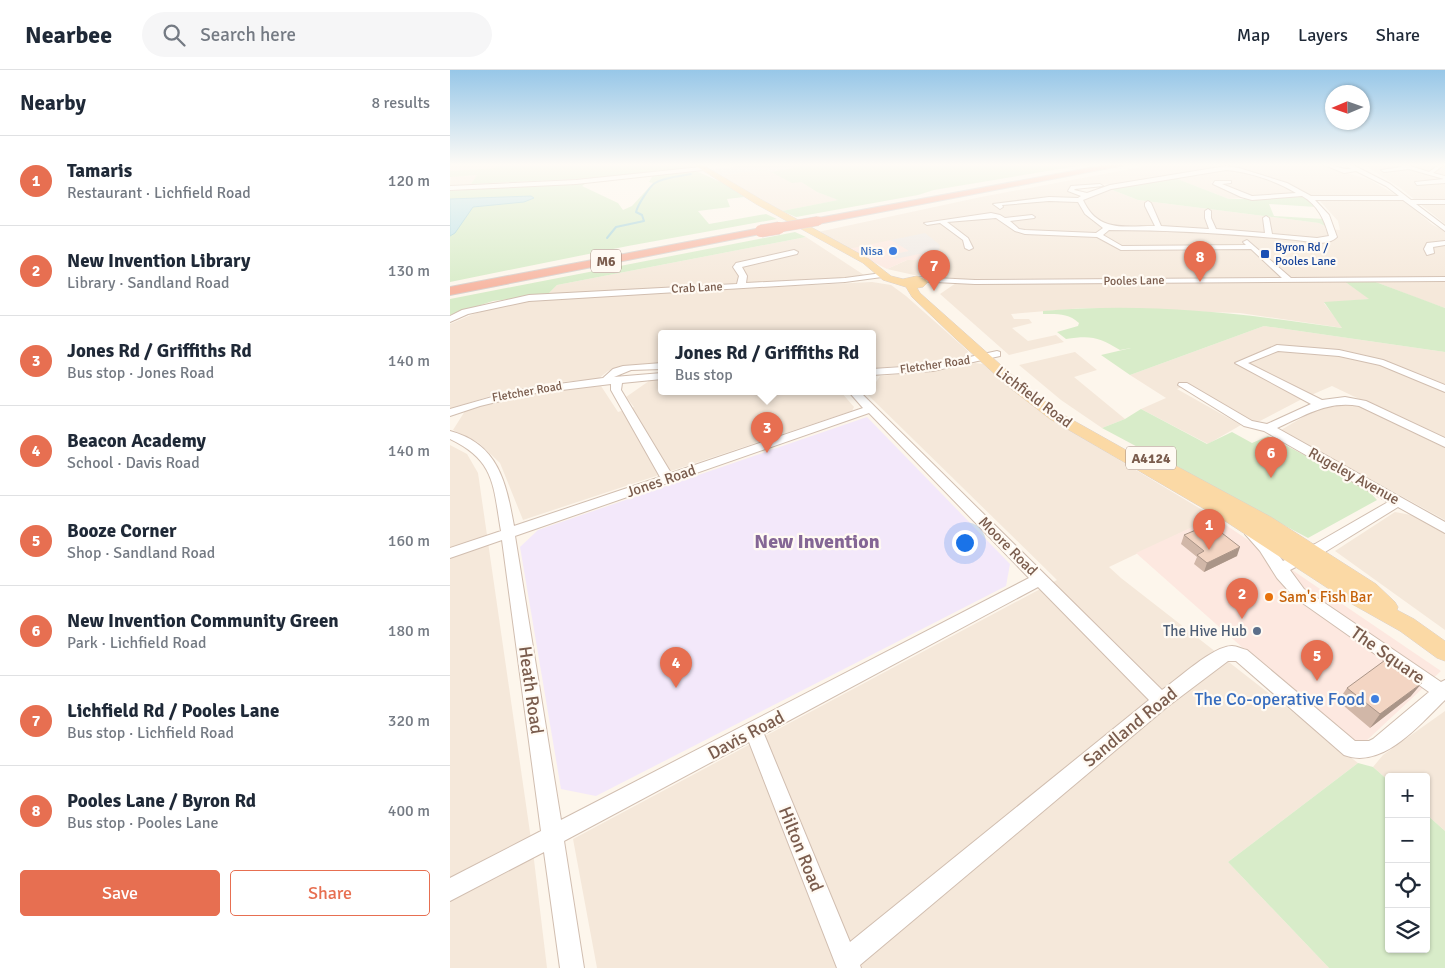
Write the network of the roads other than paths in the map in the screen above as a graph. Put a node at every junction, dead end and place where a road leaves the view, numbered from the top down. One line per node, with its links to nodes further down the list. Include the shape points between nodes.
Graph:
1 (768, 206): 28 (main road, via 866,261)
2 (883, 206): 11 (highway, M6)
3 (888, 206): 11 (highway, M6)
4 (1088, 206): 15 (street, via 1098,223)
5 (1148, 206): 16 (street)
6 (1318, 206): 22 (street, via 1329,220 1332,239)
7 (1415, 206): 18 (street)
8 (1208, 211): 19 (street)
9 (1032, 217): 12 (street)
10 (1266, 218): 22 (street)
11 (814, 219): 17 (highway, M6, bridge)
12 (1004, 220): 13 (street, via 991,216); 21 (street, via 1025,232)
13 (942, 222): 14 (street); 24 (street, via 966,239)
14 (926, 223)
15 (1107, 228): 16 (street); 21 (street)
16 (1159, 228): 19 (street)
17 (759, 229): 32 (highway, M6); 34 (highway, M6)
18 (1445, 229)
19 (1213, 230): 20 (street)
20 (1235, 232): 22 (street); 25 (street)
21 (1098, 235): 25 (street, via 1121,248)
22 (1269, 235)
23 (1445, 243): 26 (street, via 1428,247 1430,252)
24 (969, 248)
25 (1252, 248): 29 (street)
26 (1439, 252)
27 (789, 254): 33 (street, via 739,265 737,267 743,276)
28 (882, 275): 31 (main road); 33 (street, Crab Lane)
29 (1288, 279): 30 (street, Pooles Lane); 31 (street, Pooles Lane)
30 (1445, 279)
31 (915, 282): 36 (main road, Lichfield Road / A4124)
32 (450, 286)
33 (741, 286): 35 (street, Crab Lane, via 529,298 465,312)
34 (450, 291)
35 (450, 319)
36 (990, 356): 38 (street, Fletcher Road, via 933,368); 52 (main road, Lichfield Road / A4124, via 1015,385 1055,416); 56 (main road, Lichfield Road / A4124, via 1076,417 1231,501)
37 (658, 366): 40 (street, Fletcher Road, via 620,369 609,375)
38 (876, 372)
39 (658, 376): 40 (street, Fletcher Road)
40 (612, 380): 46 (street, Fletcher Road, via 520,391); 50 (street)
41 (1183, 385): 47 (street, Rugeley Avenue, via 1248,424)
42 (1445, 389): 44 (street, via 1384,363 1339,353 1278,348 1240,362)
43 (857, 395): 45 (street, Moore Road)
44 (1320, 404): 47 (street); 49 (street, via 1345,400 1362,403)
45 (871, 409): 50 (street, Jones Road); 58 (street, Moore Road)
46 (450, 413)
47 (1268, 428): 51 (street, Rugeley Avenue)
48 (450, 435): 54 (street, Heath Road, via 465,441 492,465)
49 (1445, 443)
50 (668, 479): 54 (street, Jones Road)
51 (1399, 501): 53 (street, Rugeley Avenue); 56 (street)
52 (1231, 517): 56 (main road, Lichfield Road / A4124); 57 (street, The Square, via 1258,539)
53 (1445, 528)
54 (508, 533): 55 (street, Jones Road); 63 (street, Heath Road)
55 (450, 553)
56 (1305, 555): 57 (street, via 1283,567); 59 (main road, Lichfield Road / A4124, via 1369,589 1407,625)
57 (1282, 574): 60 (street, The Square, via 1299,592)
58 (1040, 579): 61 (street, Moore Road); 62 (street, Davis Road)
59 (1445, 652)
60 (1443, 690): 61 (street, Sandland Road, via 1376,748 1363,750 1352,749 1241,655 1231,652)
61 (1161, 701): 65 (street, Sandland Road)
62 (754, 731): 63 (street, Davis Road); 65 (street, Hilton Road)
63 (552, 837): 64 (street, Davis Road); 66 (street, Heath Road)
64 (450, 890)
65 (848, 965)
66 (572, 968)

